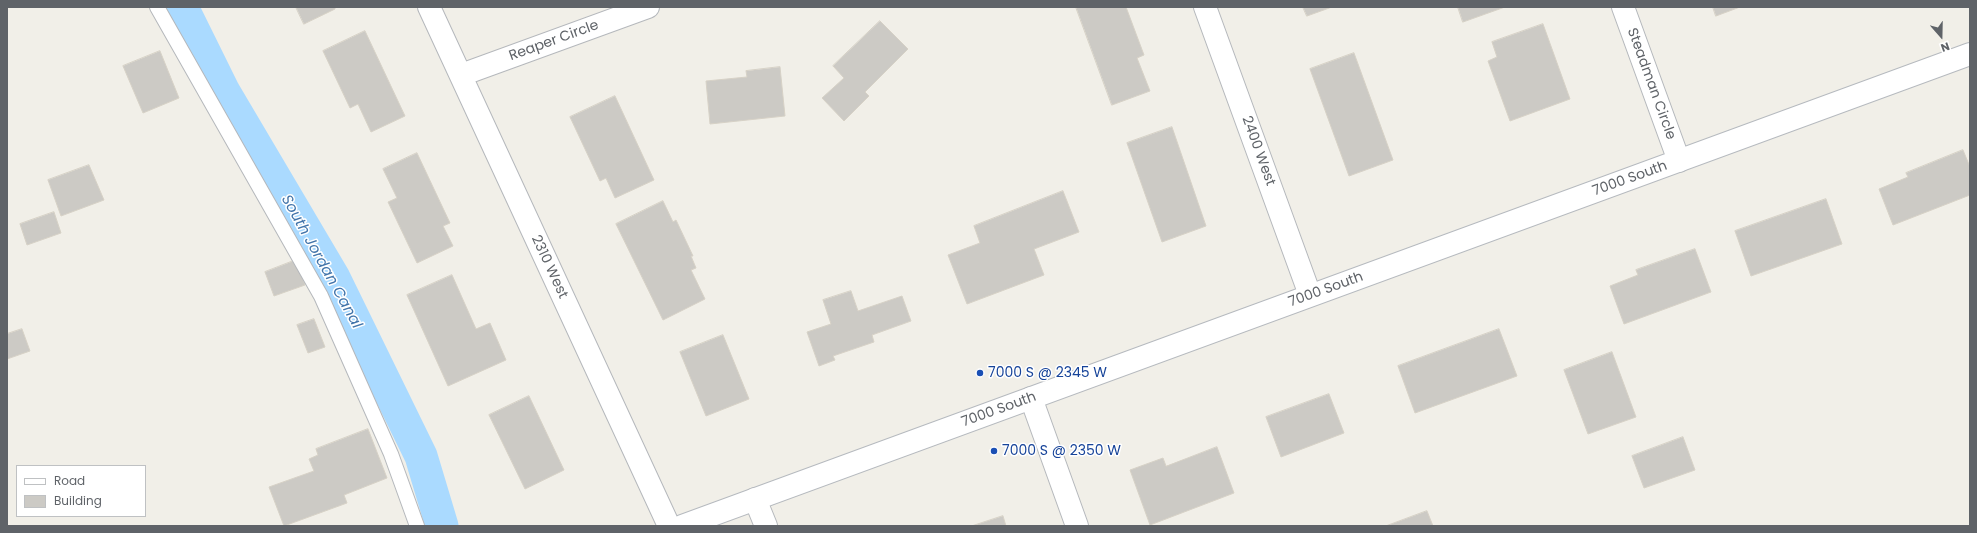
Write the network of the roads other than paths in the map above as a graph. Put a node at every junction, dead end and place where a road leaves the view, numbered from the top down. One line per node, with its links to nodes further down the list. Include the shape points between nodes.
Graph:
1 (157, 7): 12 (lane, via 320,296 391,454)
2 (429, 7): 7 (street, 2310 West)
3 (648, 7): 7 (street, Reaper Circle)
4 (1205, 7): 9 (street, 2400 West)
5 (1623, 7): 8 (street, Steadman Circle)
6 (1970, 54): 8 (street, 7000 South)
7 (461, 75): 13 (street, 2310 West)
8 (1679, 161): 9 (street, 7000 South)
9 (1310, 295): 10 (street, 7000 South)
10 (1031, 398): 11 (street, 7000 South); 16 (street)
11 (755, 499): 14 (street, 7000 South); 15 (street)
12 (417, 526)
13 (669, 526)
14 (682, 526)
15 (766, 526)
16 (1077, 526)

